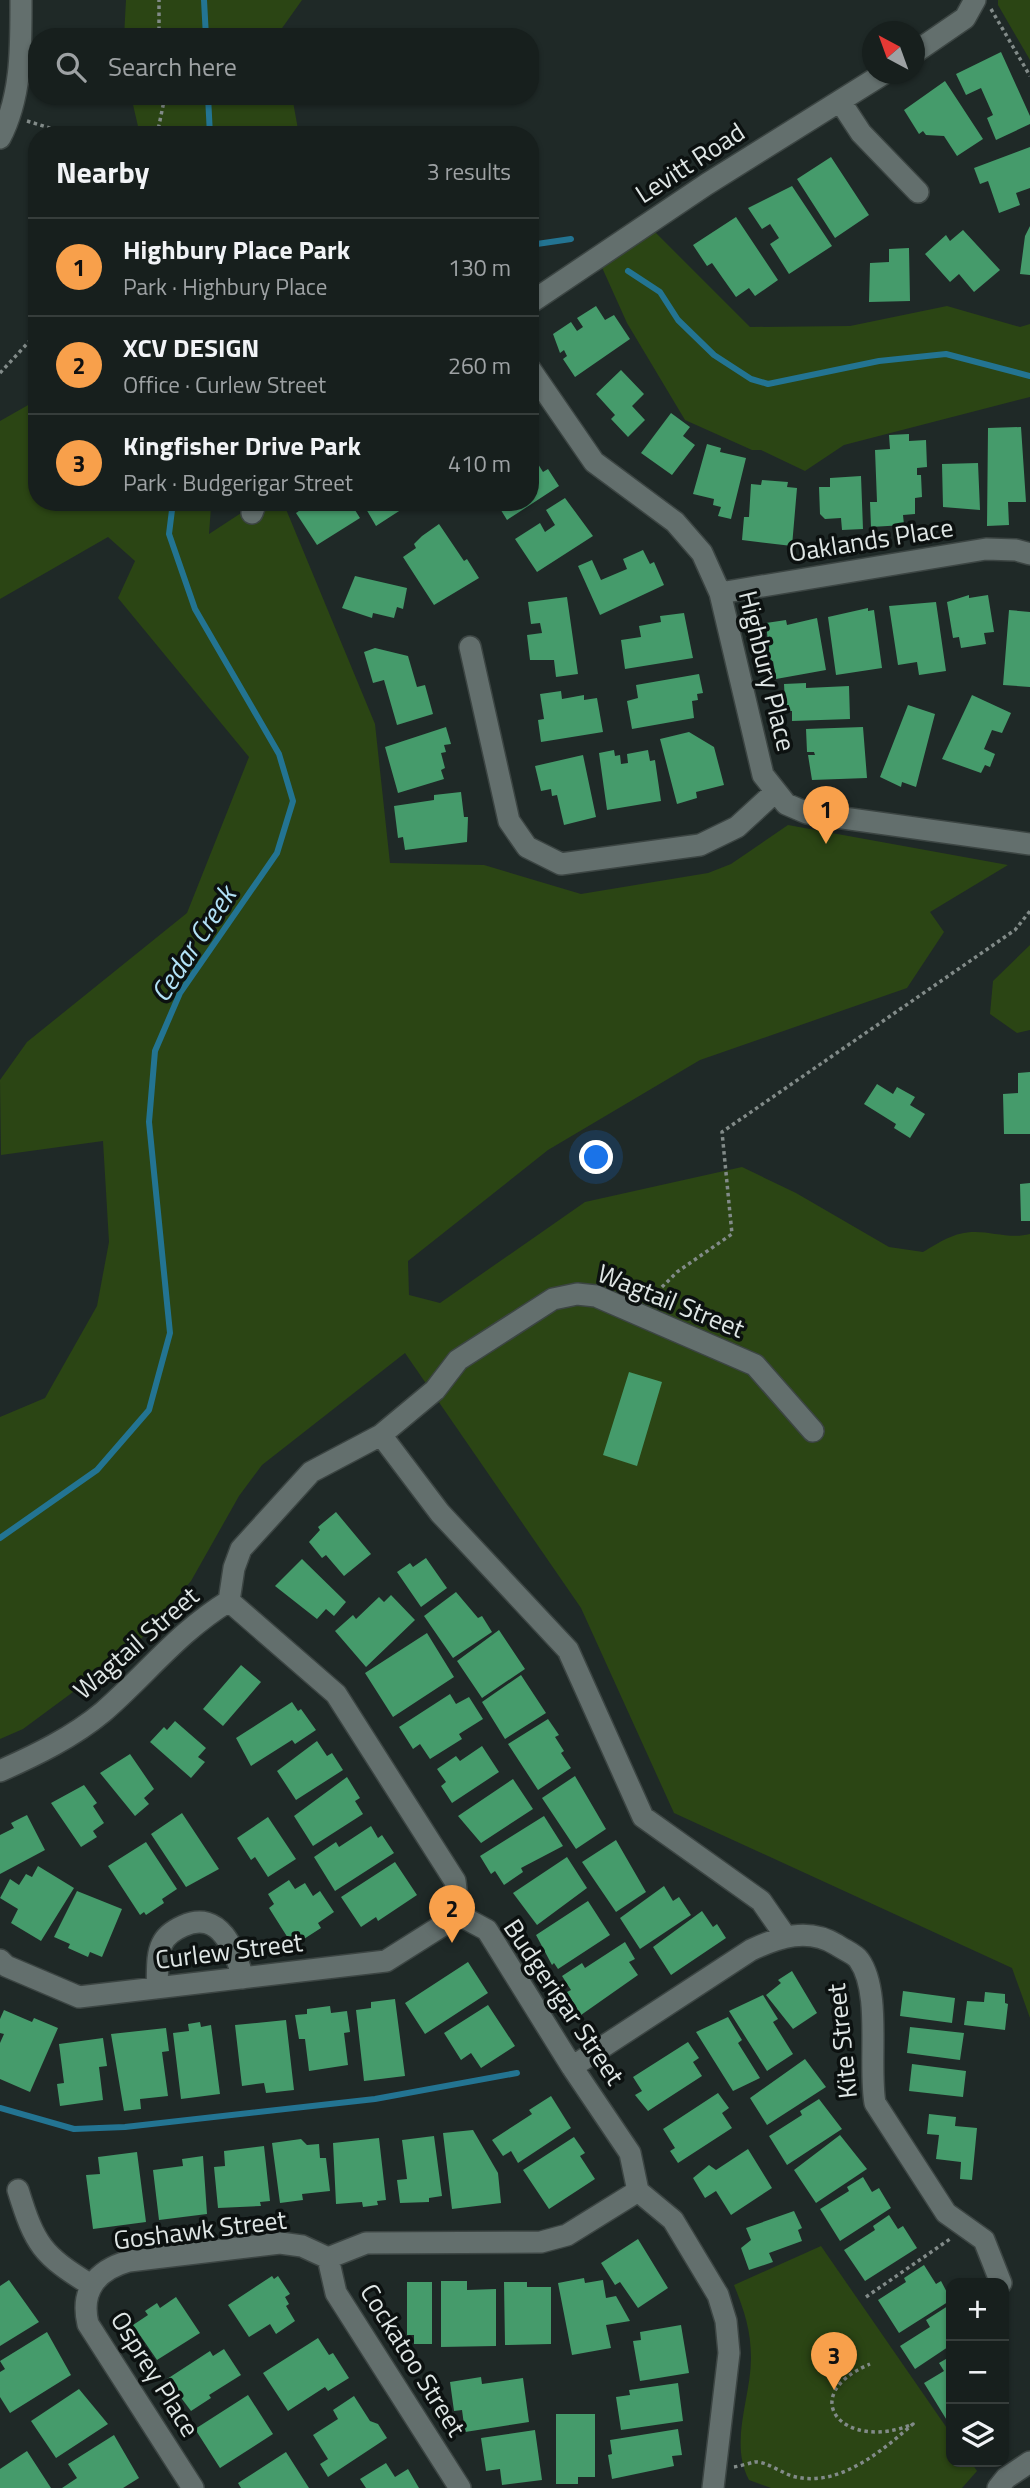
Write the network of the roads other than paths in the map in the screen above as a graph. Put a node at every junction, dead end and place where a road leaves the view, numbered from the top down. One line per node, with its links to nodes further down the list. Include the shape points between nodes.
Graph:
1 (21, 0): 6 (street, via 21,49 11,117)
2 (975, 0): 3 (street, via 959,23)
3 (925, 46)
4 (867, 84): 5 (street, Levitt Road)
5 (840, 101): 7 (street, via 861,133); 8 (street, Levitt Road)
6 (0, 138)
7 (918, 191)
8 (539, 297)
9 (539, 382): 11 (street, Highbury Place, via 594,462 690,536 713,572)
10 (1030, 554): 11 (street, Oaklands Place, via 986,549)
11 (720, 593): 13 (street, Highbury Place, via 764,775)
12 (470, 647): 13 (street, via 509,821 527,847 561,864 700,845 737,827)
13 (774, 793): 14 (street, Highbury Place, via 807,813)
14 (1030, 844)
15 (813, 1431): 16 (street, Wagtail Street, via 755,1365 596,1296 577,1294 553,1299 458,1360 435,1390)
16 (381, 1435): 17 (street, Wagtail Street, via 311,1472 241,1549); 20 (street, via 440,1513 568,1650 643,1817 761,1901)
17 (229, 1601): 18 (street, Wagtail Street, via 197,1620 102,1712 40,1753); 19 (street, via 335,1694 455,1881)
18 (0, 1771)
19 (459, 1915): 22 (street, Curlew Street, via 386,1961); 24 (street, Budgerigar Street, via 487,1930)
20 (786, 1937): 24 (street, Kite Street, via 751,1950); 28 (street, Kite Street, via 804,1934 830,1941 859,1959 870,1987 875,2103 946,2213 984,2240)
21 (0, 1960): 23 (street, Curlew Street, via 79,1997)
22 (243, 1978): 23 (street, Curlew Street); 23 (street, via 228,1939 217,1927 192,1922 161,1945)
23 (157, 1988)
24 (572, 2067): 26 (street, Budgerigar Street, via 631,2152)
25 (18, 2190): 29 (street, Osprey Place, via 38,2244 55,2263)
26 (638, 2191): 27 (street, via 554,2239 366,2243); 31 (street, via 673,2220 718,2295 726,2321 729,2353)
27 (328, 2258): 29 (street, Goshawk Street, via 302,2246 281,2243 129,2261 106,2269); 33 (street, Cockatoo Street, via 336,2293)
28 (999, 2278)
29 (91, 2285): 32 (street, Osprey Place, via 85,2312 93,2334)
30 (1030, 2462): 34 (street)
31 (714, 2479)
32 (193, 2488)
33 (460, 2488)
34 (998, 2488)

